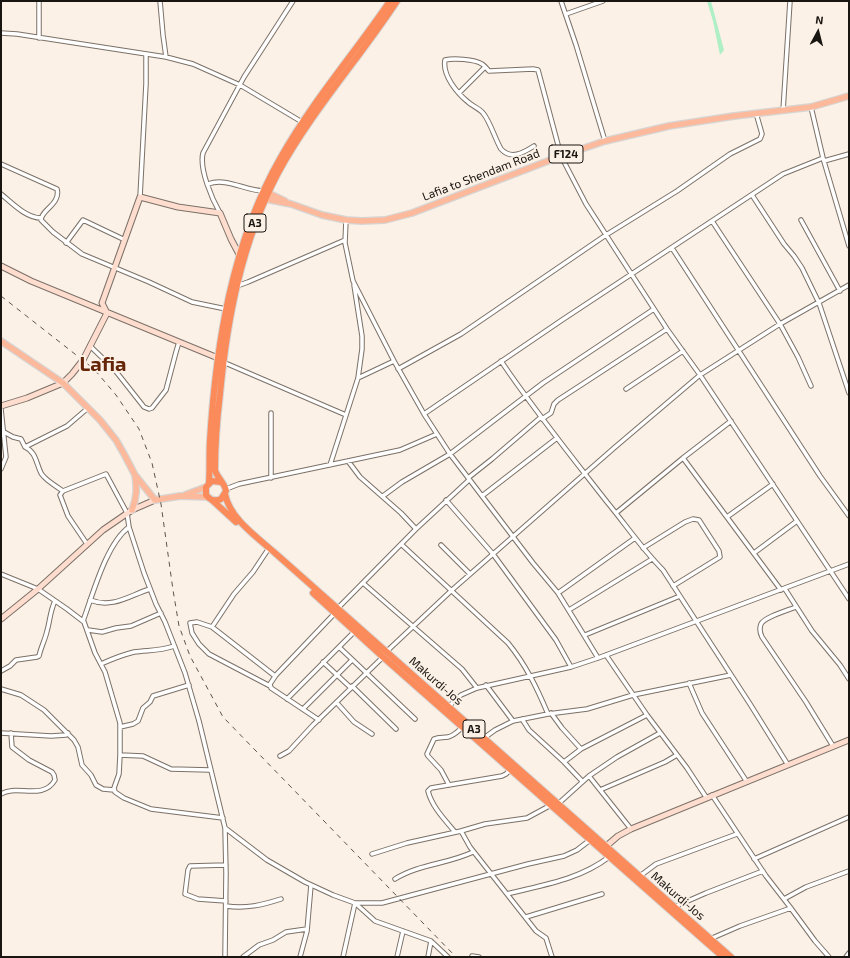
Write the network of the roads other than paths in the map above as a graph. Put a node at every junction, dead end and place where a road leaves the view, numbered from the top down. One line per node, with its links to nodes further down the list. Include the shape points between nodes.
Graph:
1 (39, 1): 11 (street)
2 (160, 1): 13 (street)
3 (293, 1): 15 (street)
4 (390, 1): 21 (highway, A3)
5 (397, 1): 30 (highway, A3, via 310,122)
6 (561, 1): 9 (street)
7 (603, 1): 9 (street)
8 (790, 1): 19 (street)
9 (566, 14): 22 (street)
10 (1, 34): 11 (street)
11 (39, 38): 12 (street)
12 (146, 54): 13 (street); 32 (street)
13 (166, 57): 15 (street, via 193,64)
14 (485, 67): 16 (street); 16 (street, via 476,62 451,58 445,60 446,73); 25 (street, via 489,71 538,70)
15 (240, 85): 21 (street); 28 (street, via 203,153 201,161)
16 (459, 93): 23 (street, via 484,114 505,154 517,155)
17 (849, 96): 18 (main road, Lafia to Shendam Road / F124)
18 (811, 107): 19 (main road, Lafia to Shendam Road / F124); 26 (street)
19 (783, 111): 20 (main road, Lafia to Shendam Road / F124)
20 (756, 113): 22 (main road, Lafia to Shendam Road / F124, via 669,126); 38 (street, via 762,134 760,139 730,154)
21 (303, 123): 30 (highway, A3, via 281,157)
22 (605, 141): 25 (main road, Lafia to Shendam Road / F124)
23 (534, 146)
24 (849, 154): 26 (street)
25 (561, 156): 35 (main road, Lafia to Shendam Road / F124, via 412,213 385,220); 38 (street)
26 (824, 159): 31 (street, via 783,174); 42 (street)
27 (1, 164): 34 (street, via 57,189 54,201)
28 (208, 184): 30 (street, via 229,182); 33 (street, via 210,195)
29 (1, 194): 34 (street, via 29,216)
30 (263, 194): 35 (main road, Lafia to Shendam Road / F124, via 322,215); 44 (highway, A3); 50 (highway, A3)
31 (752, 194): 37 (street); 52 (street, via 802,268)
32 (140, 197): 33 (street, via 178,207); 39 (street)
33 (220, 213): 44 (street)
34 (41, 218): 41 (street, via 43,223)
35 (346, 220): 40 (street)
36 (801, 220): 51 (street)
37 (712, 221): 43 (street); 56 (street)
38 (606, 235): 47 (street); 66 (street, via 461,334)
39 (125, 240): 41 (street, via 83,220); 46 (street)
40 (345, 240): 48 (street); 50 (street)
41 (66, 243): 46 (street, via 82,254)
42 (849, 246)
43 (672, 248): 47 (street); 61 (street)
44 (240, 256): 53 (highway, A3)
45 (1, 266): 55 (street)
46 (115, 268): 53 (street, via 192,302); 55 (street, via 102,303)
47 (632, 274): 54 (street); 65 (street)
48 (353, 281): 64 (street); 68 (street, via 362,336)
49 (849, 285): 51 (street)
50 (236, 286): 63 (highway, A3)
51 (840, 291): 52 (street)
52 (819, 303): 56 (street); 72 (street)
53 (226, 309): 63 (highway, A3)
54 (654, 309): 57 (street); 73 (street)
55 (107, 313): 59 (street); 60 (street)
56 (780, 324): 61 (street); 70 (street)
57 (667, 329): 62 (street); 80 (street, via 558,400 551,413)
58 (1, 341): 69 (main road)
59 (179, 342): 60 (street, via 166,390 149,410 114,369); 63 (street)
60 (90, 346): 69 (street, via 83,360)
61 (739, 350): 67 (street); 109 (street, via 820,476)
62 (683, 351): 67 (street); 71 (street)
63 (221, 360): 79 (street); 95 (highway, A3, via 215,460 217,476); 97 (highway, A3, via 214,387)
64 (394, 361): 66 (street); 68 (street)
65 (500, 361): 73 (street); 78 (street)
66 (398, 369): 78 (street)
67 (700, 375): 81 (street); 91 (street)
68 (358, 378): 79 (street)
69 (63, 383): 74 (street); 75 (main road)
70 (811, 386)
71 (626, 388)
72 (849, 393)
73 (525, 397): 80 (street); 86 (street)
74 (1, 406)
75 (88, 408): 85 (street, via 68,426); 92 (main road, via 116,440)
76 (1, 409): 82 (street)
77 (271, 413): 93 (street)
78 (424, 414): 83 (street)
79 (346, 415): 89 (street)
80 (542, 418): 84 (street); 94 (street)
81 (730, 421): 87 (street); 96 (street)
82 (4, 432): 85 (street, via 21,439); 90 (street, via 6,457)
83 (437, 434): 86 (street); 88 (street, via 400,450)
84 (557, 438): 91 (street); 102 (street)
85 (25, 447): 98 (street, via 30,449 35,457 42,475)
86 (450, 454): 94 (street); 101 (street)
87 (683, 458): 107 (street); 108 (street)
88 (348, 461): 89 (street); 101 (street, via 360,476)
89 (330, 465): 93 (street)
90 (1, 469)
91 (585, 473): 107 (street); 113 (street)
92 (135, 475): 104 (main road); 106 (main road, via 136,500)
93 (270, 478): 99 (street, via 239,484)
94 (469, 479): 102 (street); 105 (street)
95 (221, 482): 97 (highway, via 215,480); 99 (highway, A3)
96 (773, 484): 108 (street); 110 (street)
97 (207, 485): 100 (main road); 103 (highway, A3, via 205,492)
98 (63, 491): 106 (street, via 106,474); 115 (street, via 60,495 68,516)
99 (225, 491): 103 (highway, via 221,499); 140 (highway, Makurdi-Jos / A3, via 232,512 240,521)
100 (180, 496): 103 (main road); 104 (main road)
101 (383, 496): 112 (street)
102 (482, 496): 113 (street)
103 (210, 499): 119 (highway, Makurdi-Jos / A3)
104 (155, 500): 106 (street)
105 (446, 500): 112 (street); 121 (street)
106 (130, 511): 111 (street); 115 (street)
107 (616, 513): 114 (street)
108 (726, 516): 120 (street)
109 (849, 516)
110 (797, 521): 120 (street); 124 (street)
111 (129, 527): 130 (street); 136 (street, via 119,536 110,551)
112 (416, 529): 116 (street)
113 (514, 536): 121 (street); 133 (street)
114 (634, 538): 118 (street); 133 (street)
115 (87, 544): 129 (street)
116 (401, 544): 127 (street); 132 (street)
117 (441, 545): 126 (street)
118 (643, 548): 122 (street); 128 (street, via 687,521 699,520 719,551 720,557)
119 (267, 551): 140 (highway, Makurdi-Jos / A3); 145 (street)
120 (754, 553): 131 (street)
121 (493, 554): 126 (street); 158 (street, via 556,640)
122 (652, 559): 128 (street); 139 (street)
123 (849, 564): 124 (street)
124 (830, 571): 131 (street); 135 (street)
125 (1, 574): 129 (street)
126 (470, 574): 132 (street)
127 (363, 583): 140 (street); 146 (street)
128 (673, 586): 134 (street)
129 (38, 589): 137 (street); 142 (street)
130 (150, 589): 136 (street, via 120,601); 141 (street)
131 (783, 589): 138 (street); 144 (street)
132 (452, 590): 146 (street); 162 (street, via 501,636 520,658)
133 (558, 593): 139 (street)
134 (680, 596): 144 (street); 149 (street)
135 (849, 599)
136 (90, 600): 143 (street)
137 (55, 601): 143 (street); 159 (street, via 38,656 16,660)
138 (796, 607): 165 (street); 194 (street, via 765,620 760,626 760,631)
139 (569, 610): 149 (street)
140 (336, 611): 148 (highway, Makurdi-Jos / A3); 152 (highway, Makurdi-Jos / A3); 164 (street)
141 (160, 613): 147 (street, via 131,626 102,632); 150 (street)
142 (1, 619)
143 (83, 621): 147 (street)
144 (696, 622): 153 (street); 163 (street)
145 (212, 627): 164 (street); 169 (street, via 197,622 190,623 199,644 209,654)
146 (413, 627): 152 (street); 171 (street, via 462,669)
147 (88, 630): 157 (street, via 94,653)
148 (355, 631): 151 (street); 152 (highway, Makurdi-Jos / A3)
149 (585, 635): 154 (street)
150 (174, 646): 157 (street, via 120,655); 167 (street)
151 (339, 647): 155 (street); 156 (street)
152 (385, 655): 160 (street); 176 (highway, Makurdi-Jos / A3)
153 (606, 655): 154 (street); 173 (street)
154 (598, 658): 158 (street)
155 (352, 660): 160 (street); 161 (street)
156 (323, 662): 161 (street); 174 (street)
157 (101, 664): 184 (street)
158 (571, 667): 162 (street)
159 (1, 671)
160 (366, 673): 170 (street); 180 (street)
161 (337, 675): 170 (street); 177 (street)
162 (530, 675): 168 (street); 178 (street)
163 (731, 675): 166 (street); 200 (street)
164 (275, 676): 169 (street)
165 (849, 679)
166 (688, 683): 173 (street); 205 (street, via 702,713)
167 (189, 684): 184 (street, via 153,696 143,708 138,721); 202 (street)
168 (486, 685): 171 (street); 183 (street)
169 (270, 686): 174 (street)
170 (352, 687): 175 (street); 186 (street)
171 (477, 688): 176 (street, via 461,695)
172 (1, 689): 189 (street, via 21,695 44,710)
173 (633, 695): 178 (street, via 587,709); 179 (street)
174 (287, 699): 177 (street)
175 (336, 703): 182 (street); 191 (street, via 357,724)
176 (447, 708): 185 (highway, Makurdi-Jos / A3); 192 (highway, Makurdi-Jos / A3)
177 (303, 709): 182 (street)
178 (550, 713): 181 (street); 195 (street)
179 (646, 715): 190 (street); 195 (street)
180 (415, 719)
181 (522, 719): 183 (street); 199 (street, via 529,730)
182 (319, 720): 198 (street)
183 (513, 721): 192 (street)
184 (120, 727): 196 (street)
185 (463, 727): 201 (highway, Makurdi-Jos / A3); 206 (street, via 450,737 436,738 428,750 428,756)
186 (396, 730)
187 (1, 733): 188 (street)
188 (11, 733): 189 (street, via 51,736); 209 (street, via 12,747 53,773 55,780 40,791 8,790)
189 (68, 733): 207 (street, via 78,748 82,765 96,785)
190 (660, 733): 197 (street); 203 (street)
191 (372, 734)
192 (484, 738): 212 (highway, Makurdi-Jos / A3)
193 (849, 740): 194 (street)
194 (833, 746): 200 (street)
195 (581, 749): 199 (street)
196 (120, 755): 202 (street, via 143,756 171,769); 207 (street)
197 (677, 755): 208 (street); 211 (street)
198 (280, 756)
199 (564, 762): 204 (street)
200 (788, 765): 205 (street)
201 (510, 769): 206 (street, via 502,776); 213 (highway, Makurdi-Jos / A3)
202 (210, 770): 215 (street)
203 (589, 776): 204 (street); 208 (street)
204 (582, 781): 212 (street)
205 (747, 782): 210 (street)
206 (449, 784): 219 (street, via 430,788 428,791 442,817)
207 (114, 790): 215 (street, via 119,795 148,808)
208 (600, 790): 217 (street)
209 (1, 794)
210 (712, 795): 211 (street); 220 (street)
211 (706, 798): 217 (street)
212 (558, 804): 222 (highway, Makurdi-Jos / A3)
213 (551, 805): 218 (street, via 528,818 485,824); 221 (highway, Makurdi-Jos / A3)
214 (849, 817): 226 (street)
215 (223, 818): 216 (street)
216 (224, 828): 227 (street); 233 (street, via 266,860)
217 (631, 829): 222 (street)
218 (461, 831): 219 (street); 223 (street)
219 (455, 832): 224 (street)
220 (737, 834): 226 (street); 231 (street, via 656,864)
221 (590, 840): 222 (highway, Makurdi-Jos / A3); 230 (street, via 578,850 564,856)
222 (604, 848): 225 (highway, Makurdi-Jos / A3); 231 (highway, Makurdi-Jos / A3)
223 (473, 852): 230 (street); 232 (street, via 455,860 410,871)
224 (372, 854)
225 (609, 857): 234 (street, via 572,877); 259 (highway, Makurdi-Jos / A3)
226 (754, 860): 228 (street)
227 (226, 865): 238 (street); 238 (street, via 190,866 185,894 198,899)
228 (762, 871): 237 (street); 241 (street)
229 (849, 871): 237 (street, via 806,887)
230 (491, 873): 234 (street); 239 (street, via 382,903)
231 (640, 876): 241 (highway, Makurdi-Jos / A3)
232 (395, 879)
233 (311, 885): 239 (street); 244 (street)
234 (506, 894): 243 (street)
235 (602, 894): 243 (street)
236 (281, 899): 240 (street, via 254,907)
237 (784, 899): 242 (street)
238 (226, 901): 240 (street)
239 (355, 902): 245 (street, via 375,921); 253 (street)
240 (226, 906): 250 (street)
241 (674, 907): 246 (highway, Makurdi-Jos / A3)
242 (791, 908): 246 (street); 261 (street)
243 (526, 917): 258 (street, via 536,931 546,938)
244 (307, 929): 251 (street, via 286,932 259,945); 252 (street)
245 (403, 931): 247 (street); 254 (street)
246 (710, 939): 260 (highway, Makurdi-Jos / A3)
247 (431, 941): 255 (street); 256 (street)
248 (849, 953): 262 (street)
249 (472, 956): 257 (street)
250 (225, 957)
251 (243, 957)
252 (300, 957)
253 (343, 957)
254 (397, 957)
255 (428, 957)
256 (448, 957)
257 (479, 957)
258 (552, 957)
259 (723, 957)
260 (731, 957)
261 (829, 957)
262 (846, 957)

